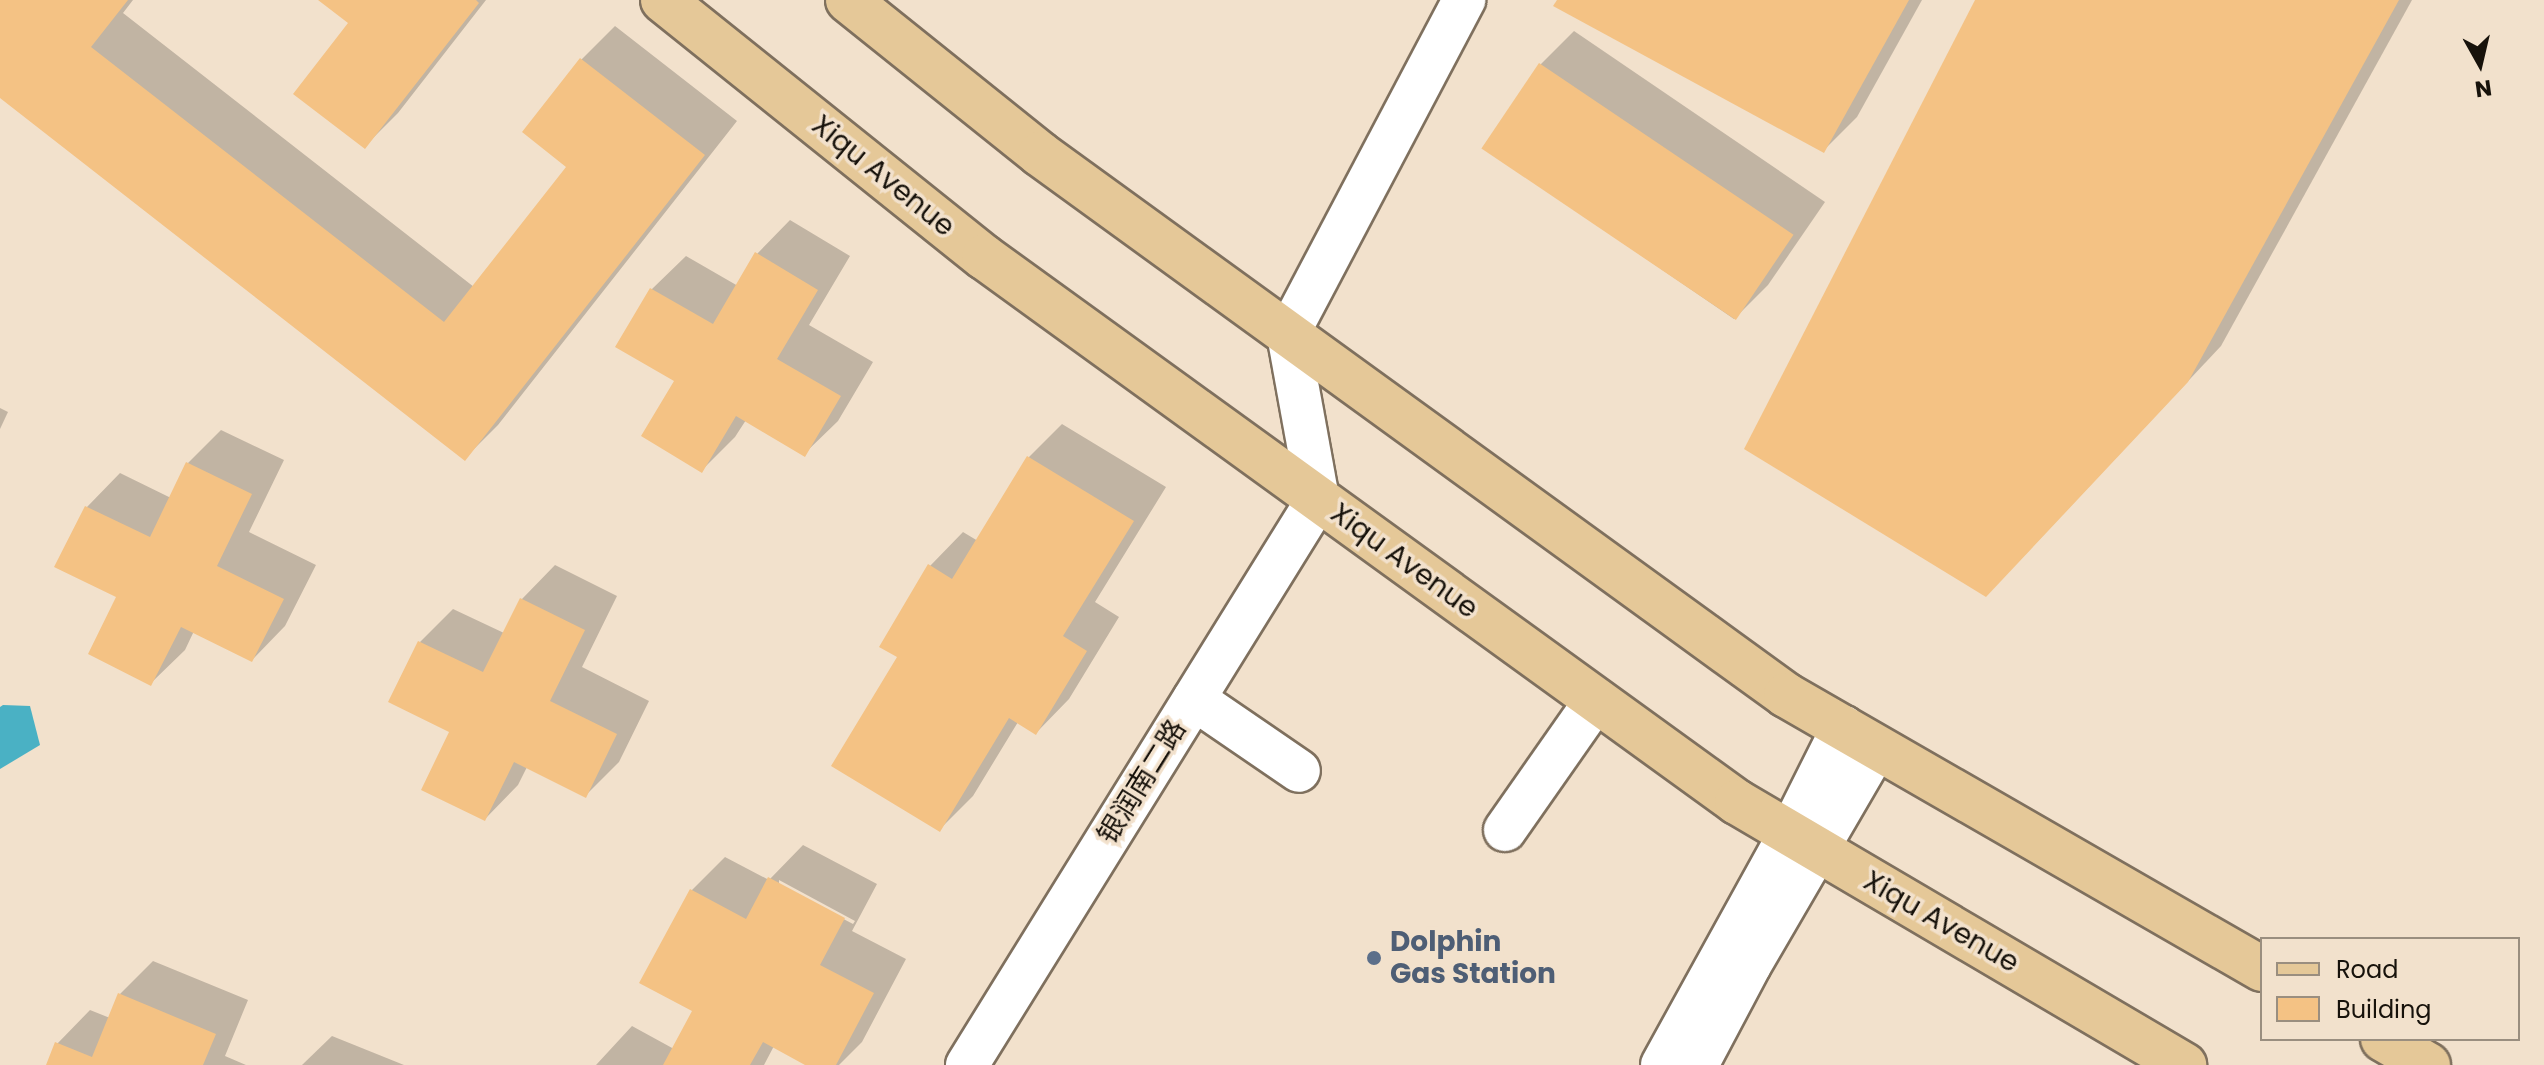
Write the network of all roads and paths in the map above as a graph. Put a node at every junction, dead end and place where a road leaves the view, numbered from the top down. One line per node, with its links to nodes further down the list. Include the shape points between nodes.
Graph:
1 (663, 0): 5 (main road, Xiqu Avenue, via 984,257)
2 (848, 0): 4 (main road, via 1040,154)
3 (1464, 0): 4 (street)
4 (1288, 334): 5 (street); 8 (main road, via 1786,695)
5 (1318, 499): 6 (street, 银润南二路); 7 (main road, Xiqu Avenue)
6 (1194, 699): 9 (street); 14 (street, 银润南二路)
7 (1596, 700): 10 (street); 11 (main road, Xiqu Avenue, via 1737,802)
8 (1860, 737): 11 (street); 12 (main road)
9 (1299, 771)
10 (1505, 830)
11 (1804, 841): 15 (street); 16 (street); 17 (main road, Xiqu Avenue)
12 (2260, 968)
13 (2386, 1041): 18 (main road)
14 (967, 1065)
15 (1662, 1065)
16 (1697, 1065)
17 (2184, 1065)
18 (2428, 1065)

